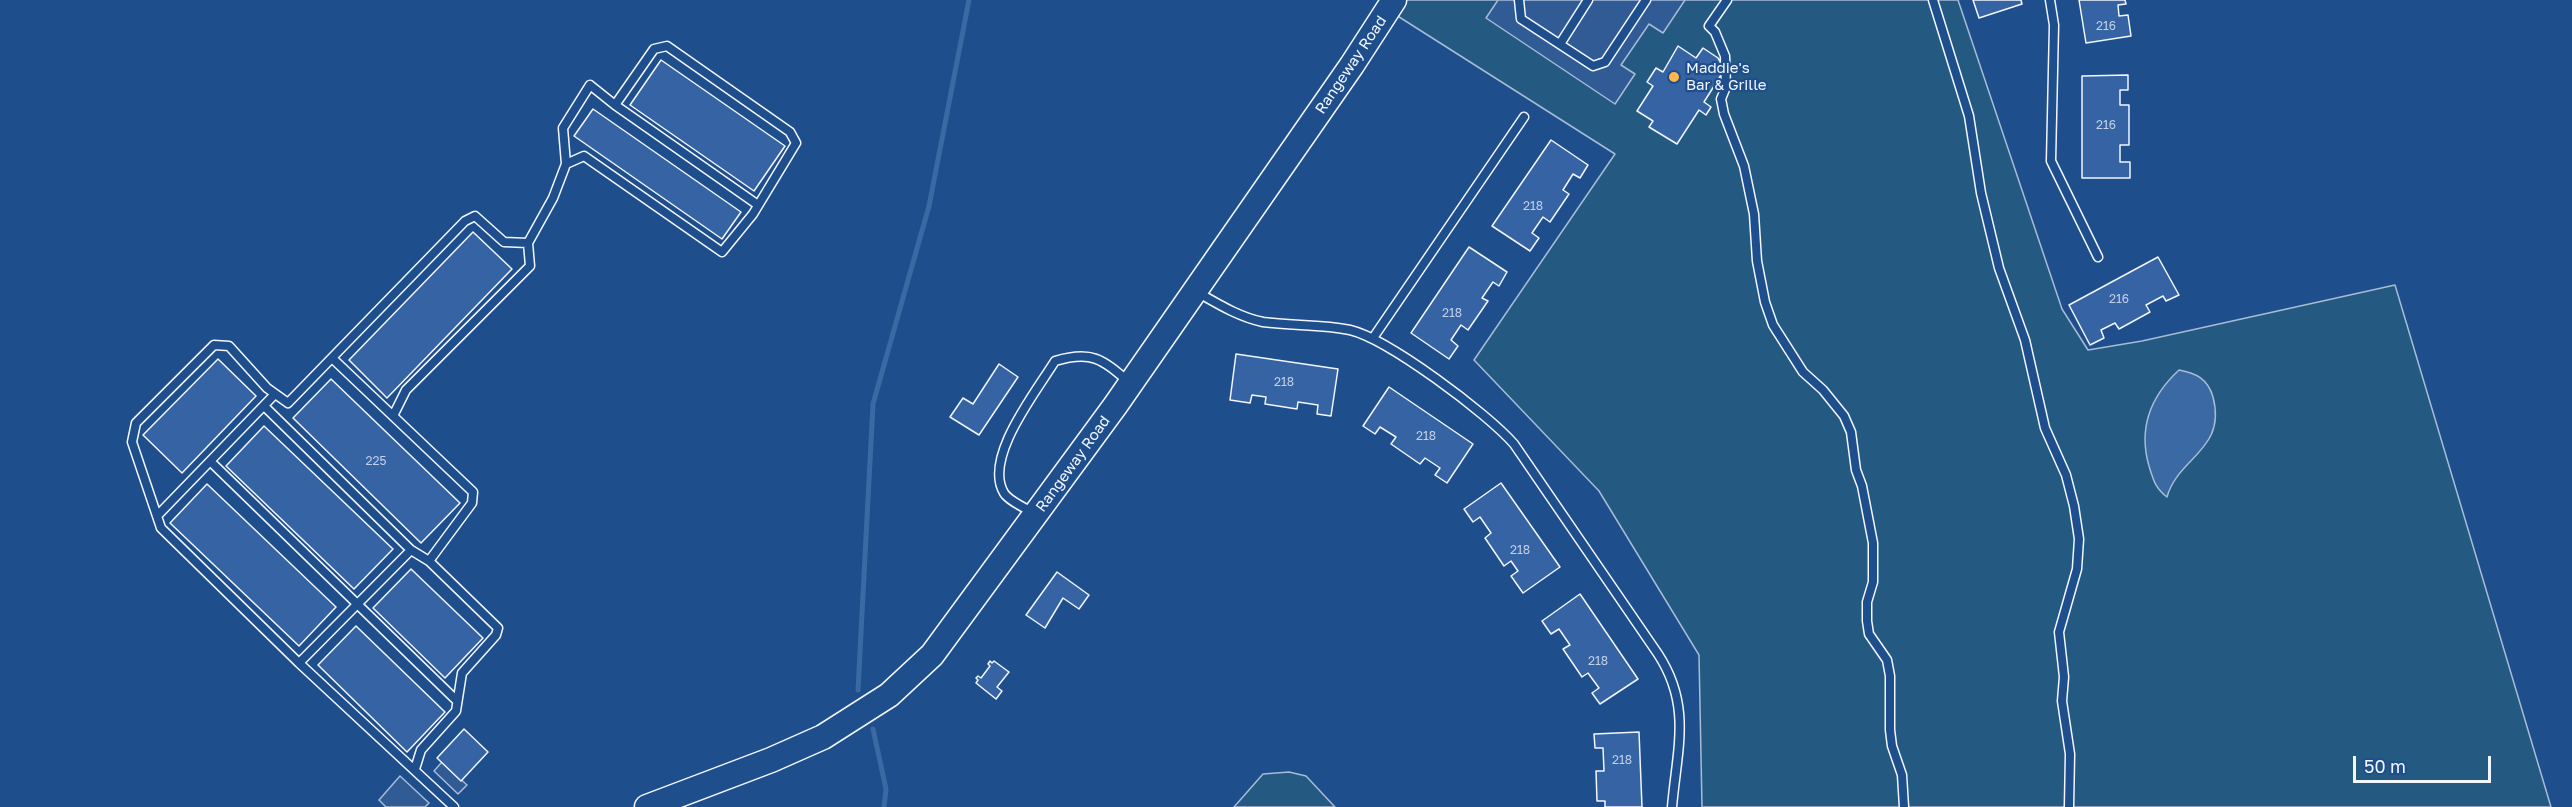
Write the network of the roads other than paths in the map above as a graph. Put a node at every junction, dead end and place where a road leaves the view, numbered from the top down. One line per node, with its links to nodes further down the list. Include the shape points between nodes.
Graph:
1 (1394, 0): 15 (street, Rangeway Road)
2 (1519, 0): 8 (lane, via 1521,20)
3 (1588, 0): 8 (lane)
4 (1646, 0): 8 (lane, via 1605,62 1593,66)
5 (1727, 0): 34 (lane, via 1709,26 1725,56 1726,87 1721,99 1727,126 1744,166 1765,302 1773,325 1803,372 1844,416 1851,432 1873,543 1873,582 1866,602 1866,621 1869,634 1887,660 1890,730 1902,775)
6 (1933, 0): 35 (lane, via 1969,116 1999,268 2025,340 2045,428 2066,475 2074,506 2079,539 2077,569 2059,632 2064,677 2062,701 2070,754)
7 (2050, 0): 14 (lane, via 2054,25 2051,161)
8 (1560, 44)
9 (615, 105): 11 (lane, via 590,86 563,128); 12 (lane); 12 (lane, via 654,49 667,46 790,132 796,144)
10 (1524, 117): 16 (lane)
11 (566, 164): 12 (lane, via 584,156 722,252); 13 (lane, via 553,198)
12 (758, 205)
13 (528, 243): 17 (lane, via 504,242 475,216 465,221); 21 (lane, via 530,266 406,390)
14 (2098, 256)
15 (1194, 290): 16 (lane, via 1229,311 1261,321 1349,330); 18 (street, Rangeway Road)
16 (1373, 338): 33 (lane, via 1497,424 1663,661 1674,682 1680,711)
17 (332, 358): 19 (lane, via 288,403); 21 (lane)
18 (1130, 383): 23 (street, Rangeway Road); 23 (lane, via 1104,361 1078,355 1055,361 1013,429 1000,456 997,478 1005,495)
19 (275, 394): 20 (lane); 24 (lane, via 229,346 214,345 136,423 132,442)
20 (264, 406): 22 (lane); 25 (lane)
21 (393, 416): 26 (lane, via 473,492 472,503)
22 (211, 462): 24 (lane); 27 (lane)
23 (1036, 514): 32 (street, Rangeway Road, via 932,655 875,705 848,724 797,749)
24 (157, 516): 28 (lane, via 162,528)
25 (411, 550): 26 (lane); 27 (lane)
26 (429, 561): 29 (lane, via 498,628 462,673)
27 (357, 604): 28 (lane); 29 (lane)
28 (299, 663): 30 (lane)
29 (456, 700): 30 (lane, via 456,711 421,750)
30 (415, 769): 31 (lane)
31 (454, 807)
32 (647, 807)
33 (1672, 807)
34 (1904, 807)
35 (2068, 807)

